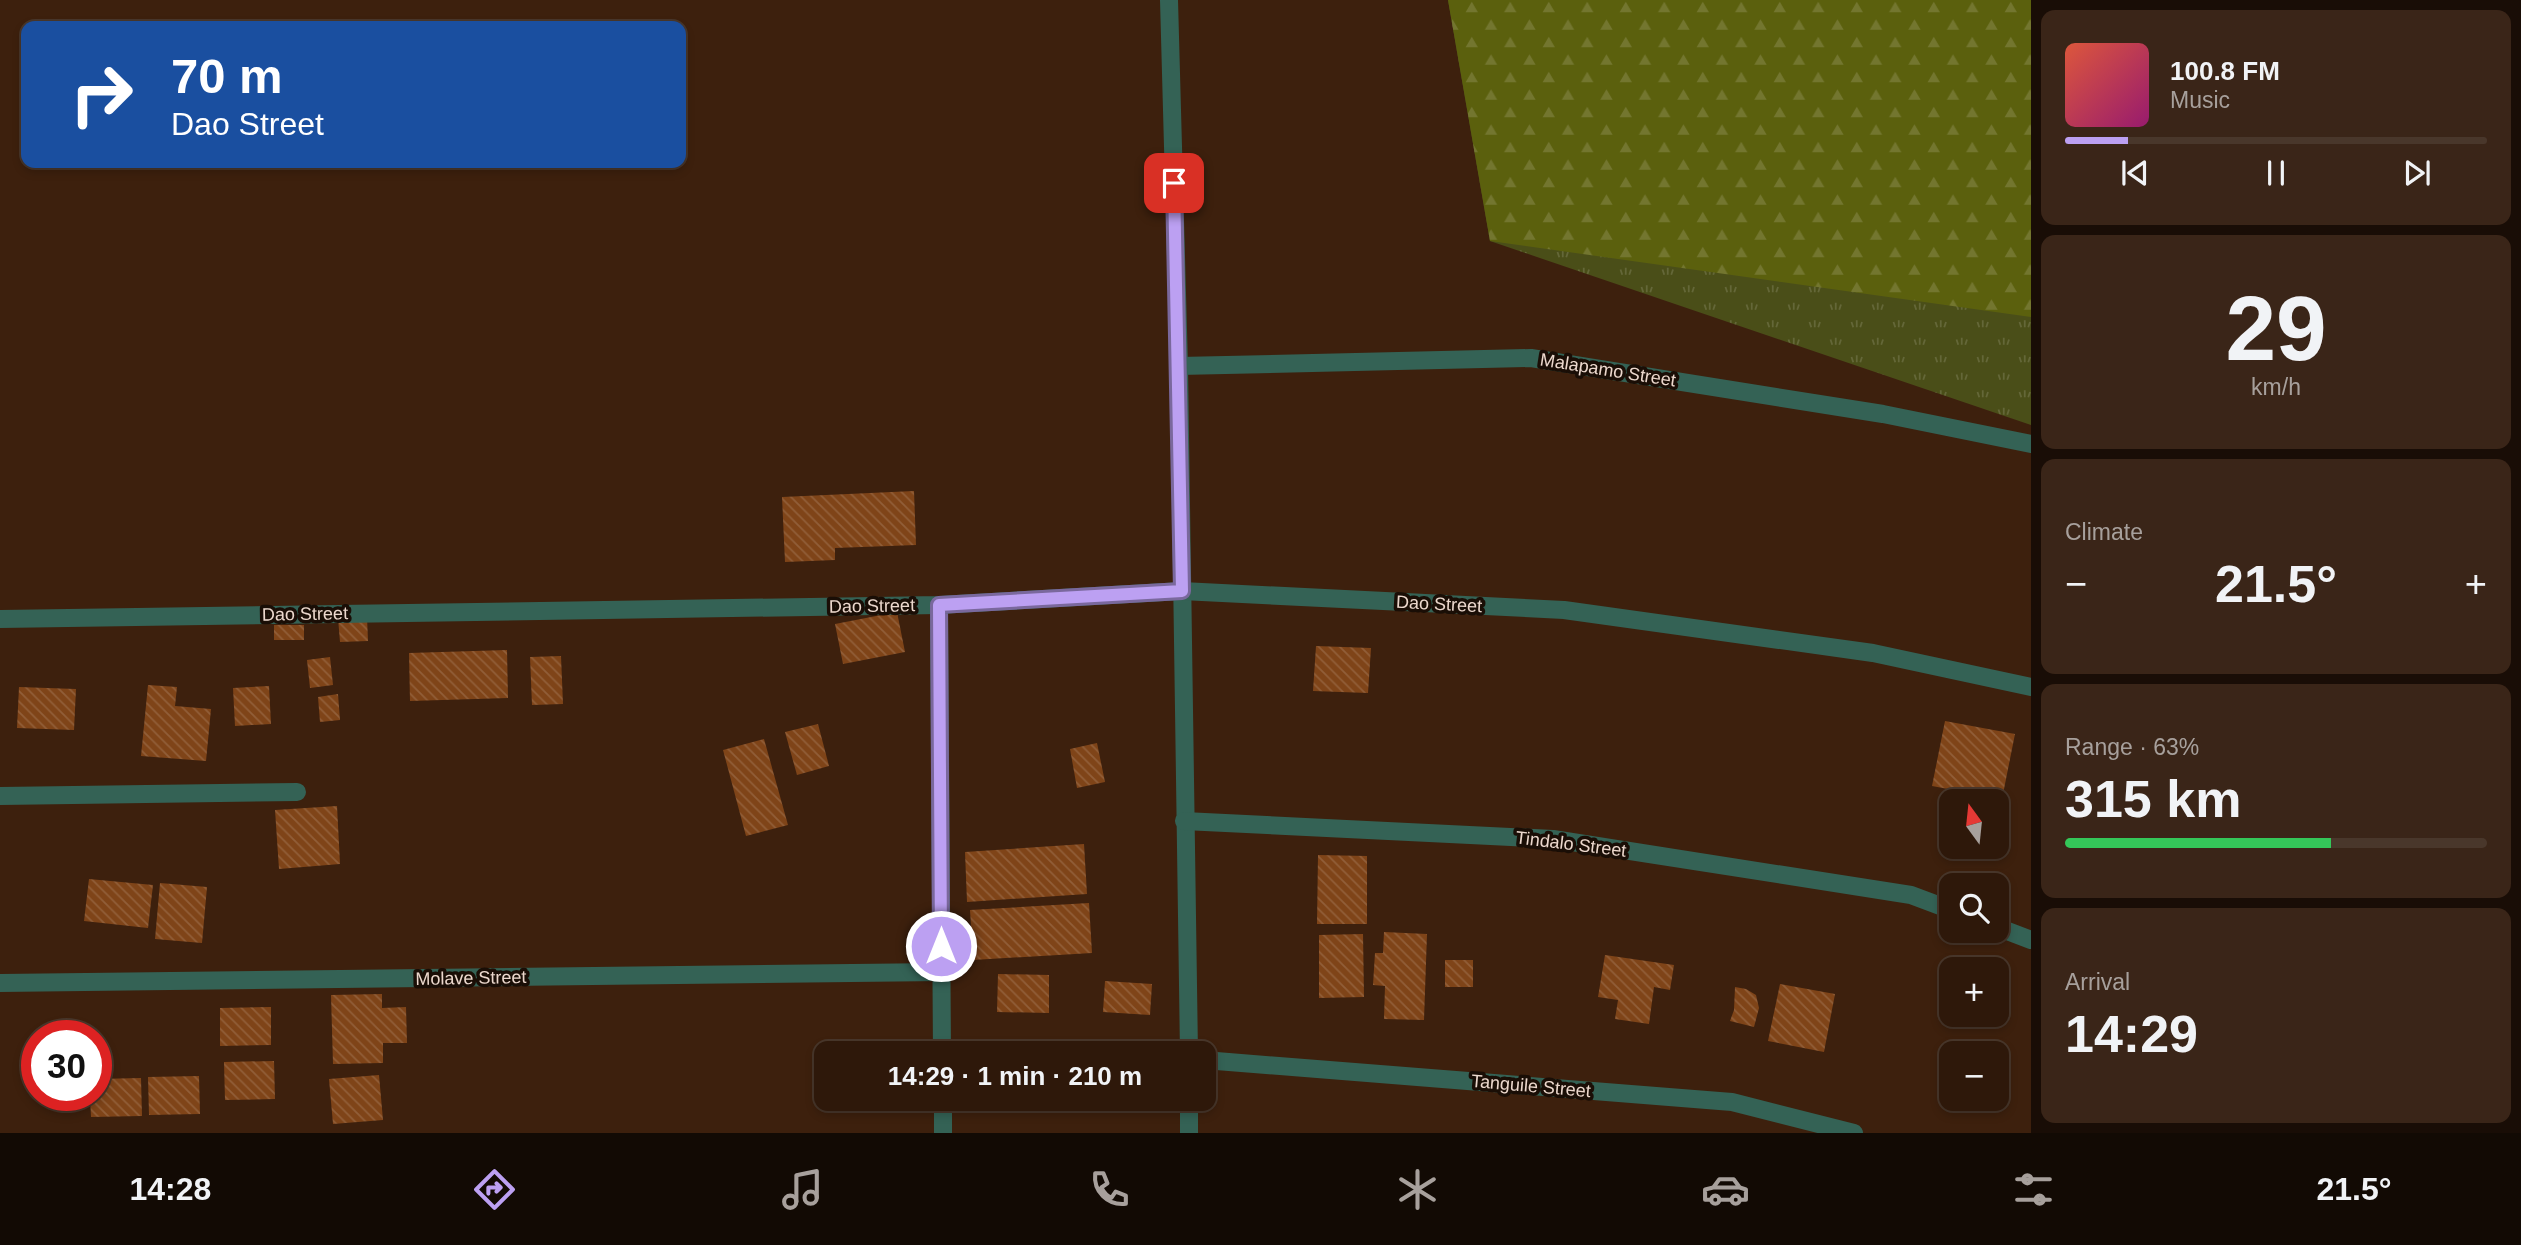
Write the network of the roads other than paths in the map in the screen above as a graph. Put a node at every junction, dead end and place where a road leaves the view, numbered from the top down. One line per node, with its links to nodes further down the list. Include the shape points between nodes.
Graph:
1 (1169, 0): 2 (street)
2 (1179, 366): 3 (street, Malapamo Street, via 1531,358 1883,414); 4 (street)
3 (2031, 444)
4 (1182, 591): 5 (street, Dao Street); 7 (street, Dao Street, via 1564,610 1873,653); 10 (street)
5 (939, 605): 6 (street, Dao Street); 14 (street)
6 (0, 619)
7 (2031, 687)
8 (297, 792): 9 (street)
9 (0, 796)
10 (1184, 821): 11 (street, Tindalo Street, via 1553,838 1911,895); 17 (street)
11 (1939, 906)
12 (2009, 932): 13 (street)
13 (2031, 940)
14 (942, 972): 15 (street, Molave Street); 16 (street)
15 (0, 983)
16 (942, 1041)
17 (1189, 1041)
18 (1216, 1061): 23 (street, Tanguile Street, via 1731,1102)
19 (943, 1111): 21 (street)
20 (1189, 1111): 22 (street)
21 (943, 1133)
22 (1189, 1133)
23 (1854, 1133)

